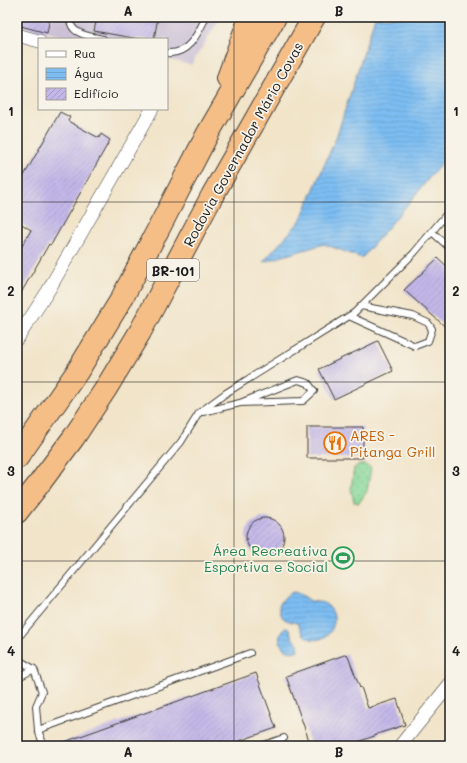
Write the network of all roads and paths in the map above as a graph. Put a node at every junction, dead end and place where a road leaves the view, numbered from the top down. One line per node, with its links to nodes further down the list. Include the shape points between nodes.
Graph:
1 (70, 17): 7 (lane, via 71,25 76,31)
2 (206, 17): 9 (lane, via 190,44 180,51)
3 (250, 17): 11 (highway)
4 (275, 17): 11 (highway, BR-101)
5 (314, 17): 23 (highway, Rodovia Governador Mário Covas / BR-101, via 212,196 140,332 74,437)
6 (17, 35): 8 (street)
7 (98, 38)
8 (38, 41)
9 (168, 53)
10 (151, 110): 17 (street, via 48,291)
11 (207, 135): 20 (highway, BR-101, via 121,300)
12 (450, 210): 13 (lane)
13 (432, 232): 14 (lane); 15 (lane)
14 (450, 248)
15 (361, 306): 16 (lane); 16 (lane, via 413,316 428,323 432,329 428,341 415,346)
16 (349, 316): 19 (lane, via 226,393)
17 (17, 339)
18 (240, 403): 18 (lane, via 303,401 314,391 308,383 298,380); 19 (lane)
19 (200, 413): 24 (lane, via 181,442)
20 (38, 429): 21 (lane); 22 (highway, BR-101)
21 (17, 448)
22 (17, 458)
23 (17, 512)
24 (17, 639)
25 (250, 653): 30 (lane)
26 (17, 659): 27 (lane)
27 (34, 669): 28 (lane); 30 (lane, via 42,692 36,706)
28 (17, 678)
29 (450, 684): 34 (street)
30 (38, 730): 32 (lane)
31 (284, 738): 33 (lane)
32 (44, 746)
33 (261, 746)
34 (400, 746)

